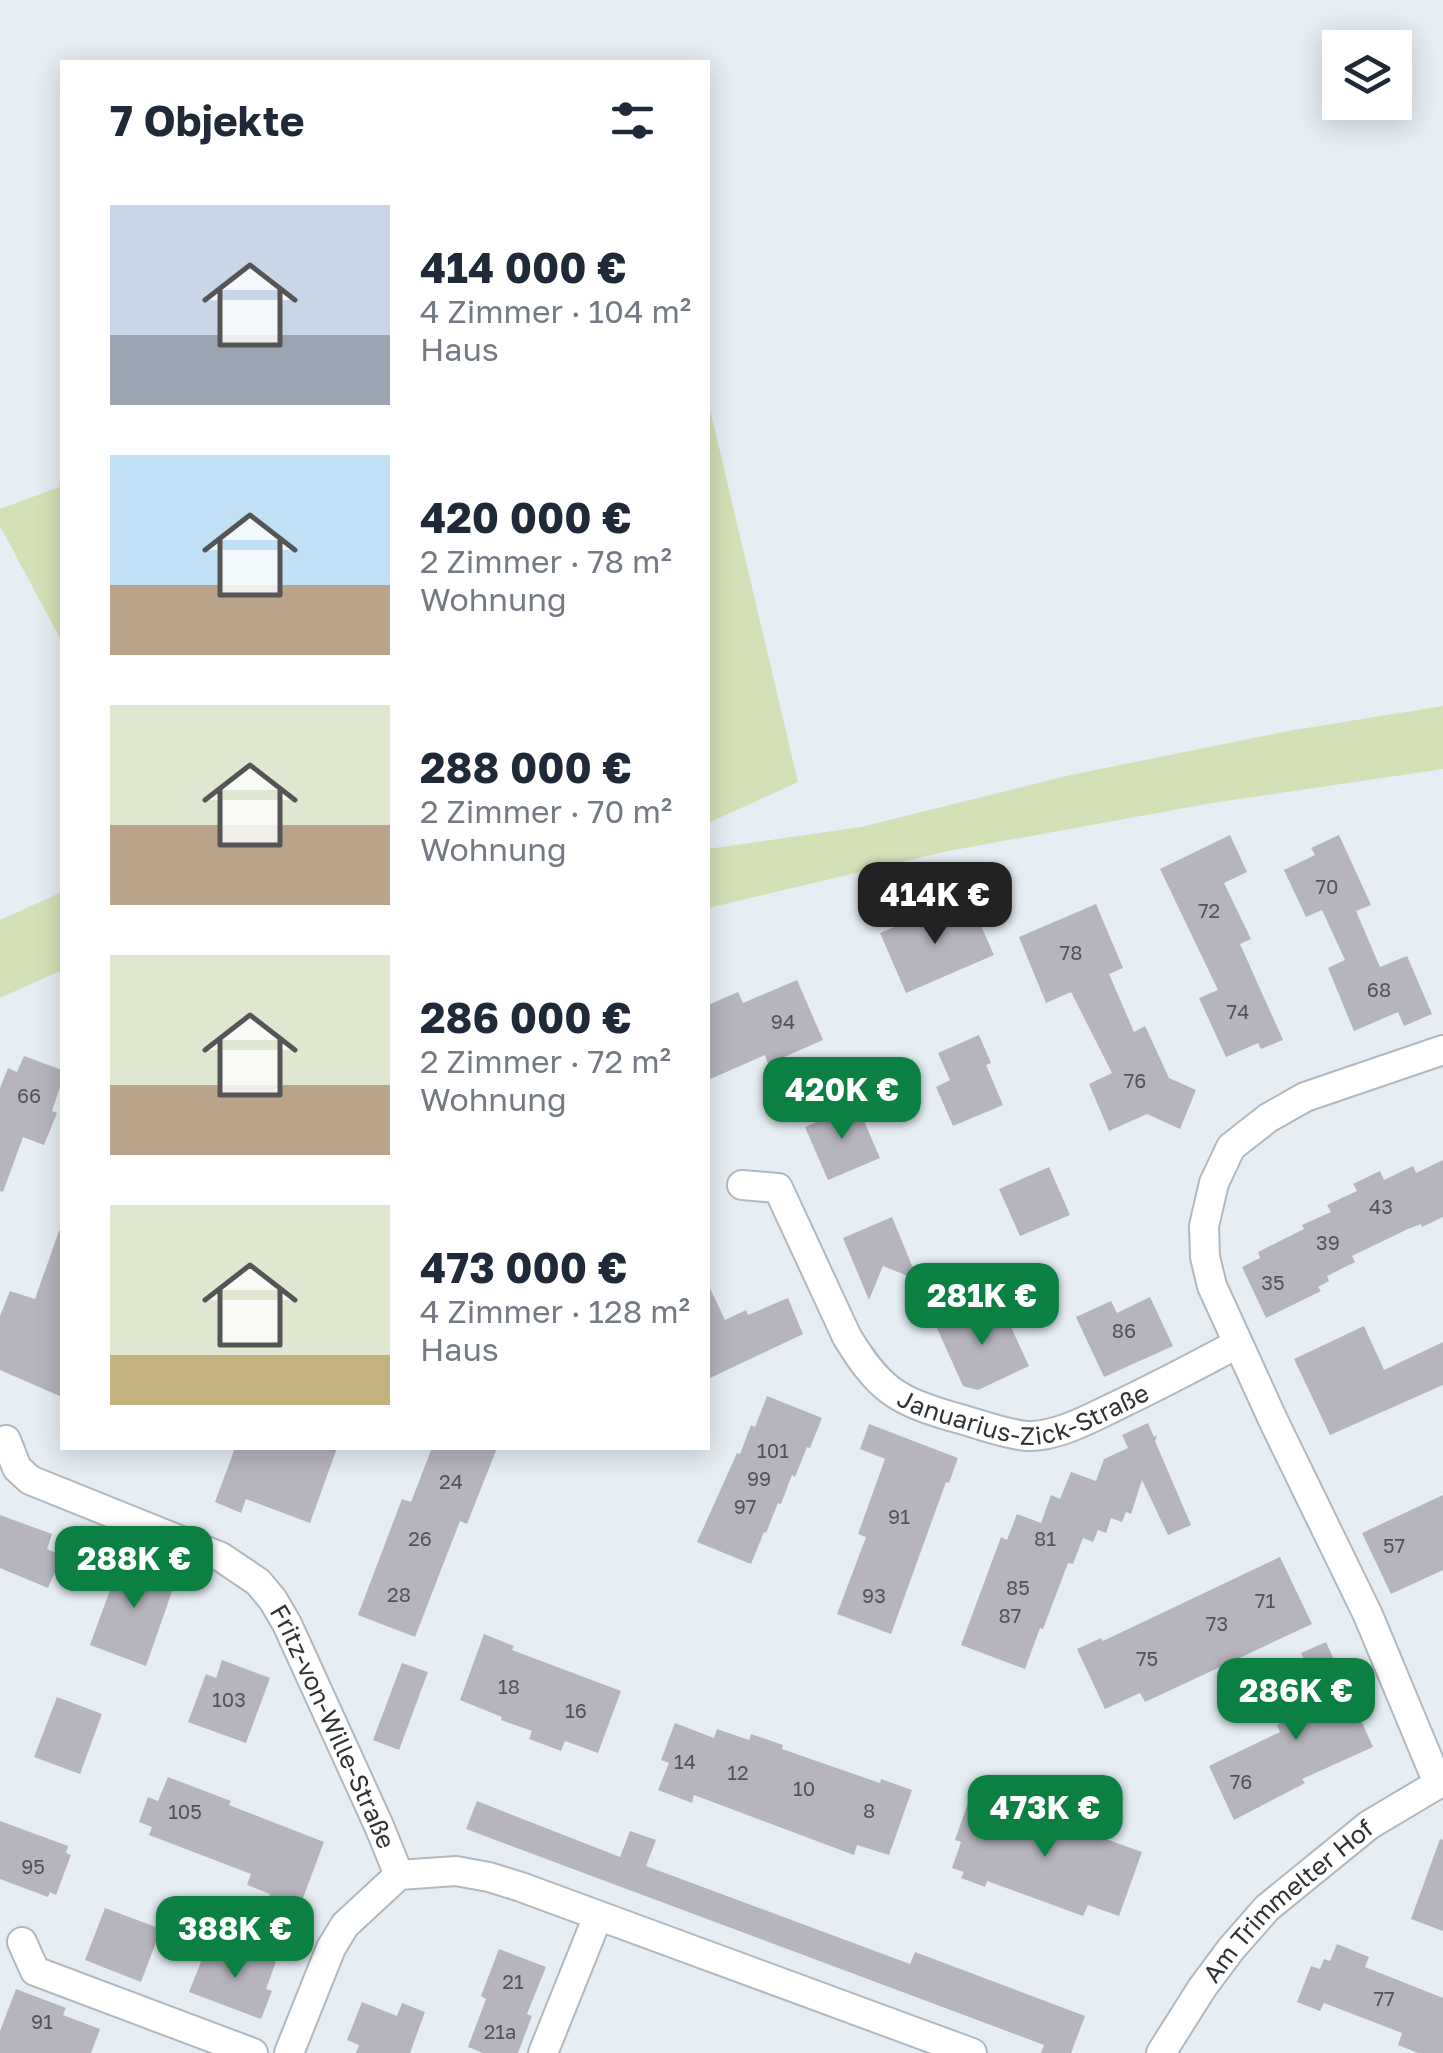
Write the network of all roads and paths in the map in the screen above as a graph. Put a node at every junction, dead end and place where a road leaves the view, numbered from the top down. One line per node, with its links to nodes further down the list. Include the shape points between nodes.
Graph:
1 (1443, 1050): 3 (street, via 1304,1098 1231,1147 1214,1183 1204,1241 1212,1286)
2 (742, 1185): 3 (street, Januarius-Zick-Straße, via 778,1188 859,1356 878,1382 933,1411 1029,1436 1069,1428)
3 (1237, 1344): 5 (street)
4 (6, 1440): 6 (street, Fritz-von-Wille-Straße, via 16,1468 30,1480 203,1548 258,1582 287,1624)
5 (1441, 1782): 13 (street, Am Trimmelter Hof, via 1369,1825 1268,1908 1211,1975)
6 (399, 1875): 7 (street, Fritz-von-Wille-Straße, via 489,1877); 10 (street, Fritz-von-Wille-Straße, via 330,1948)
7 (598, 1916): 11 (street); 12 (street, Fritz-von-Wille-Straße)
8 (22, 1942): 9 (street, via 35,1971)
9 (253, 2053)
10 (289, 2053)
11 (542, 2053)
12 (972, 2053)
13 (1162, 2053)

